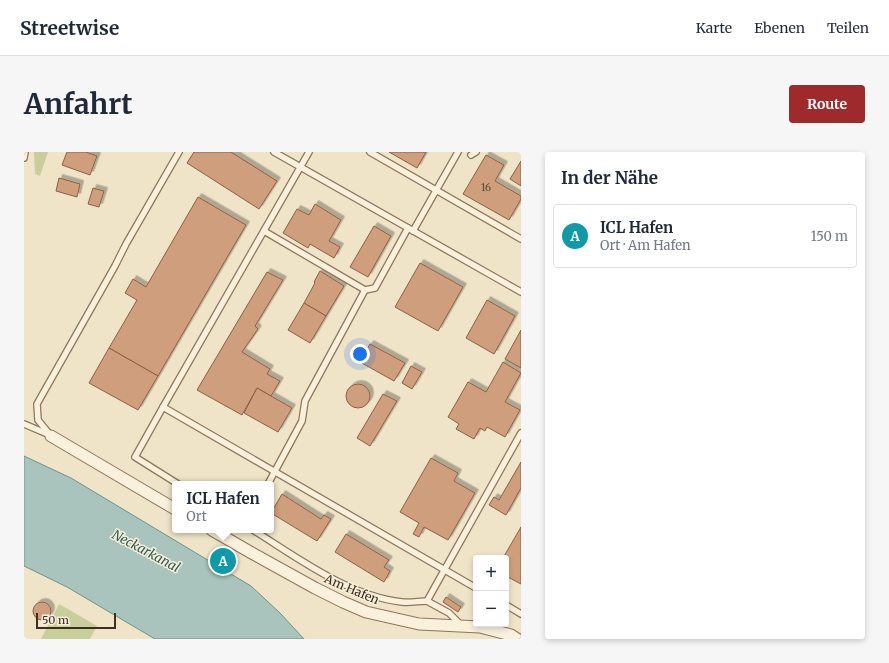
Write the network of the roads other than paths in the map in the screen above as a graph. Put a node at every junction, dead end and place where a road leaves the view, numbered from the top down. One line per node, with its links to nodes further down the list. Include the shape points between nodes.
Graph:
1 (25, 152): 7 (lane)
2 (179, 152): 18 (lane, via 37,404 38,420)
3 (274, 152): 8 (lane)
4 (309, 152): 8 (lane)
5 (370, 152): 9 (lane)
6 (458, 152): 9 (lane)
7 (24, 158)
8 (300, 167): 10 (lane); 11 (lane)
9 (437, 190): 10 (lane); 12 (lane)
10 (411, 230): 13 (lane, via 375,288); 14 (lane)
11 (264, 231): 13 (lane); 15 (lane)
12 (521, 239)
13 (365, 290): 19 (lane, via 305,401 302,420)
14 (521, 292)
15 (163, 407): 19 (lane); 20 (lane, via 135,457)
16 (24, 424): 18 (lane)
17 (521, 433): 25 (lane)
18 (51, 436): 22 (street)
19 (275, 472): 21 (lane); 25 (lane)
20 (173, 481)
21 (270, 481)
22 (172, 507)
23 (217, 533): 30 (street, Am Hafen, via 315,588 366,612 419,624)
24 (258, 533): 27 (lane, via 318,570 355,589 383,599 404,602)
25 (445, 570): 26 (lane); 27 (lane)
26 (473, 586)
27 (427, 601): 30 (lane, via 449,613)
28 (509, 607): 29 (lane)
29 (521, 614)
30 (462, 625): 31 (street, Am Hafen, via 480,627)
31 (517, 639)

